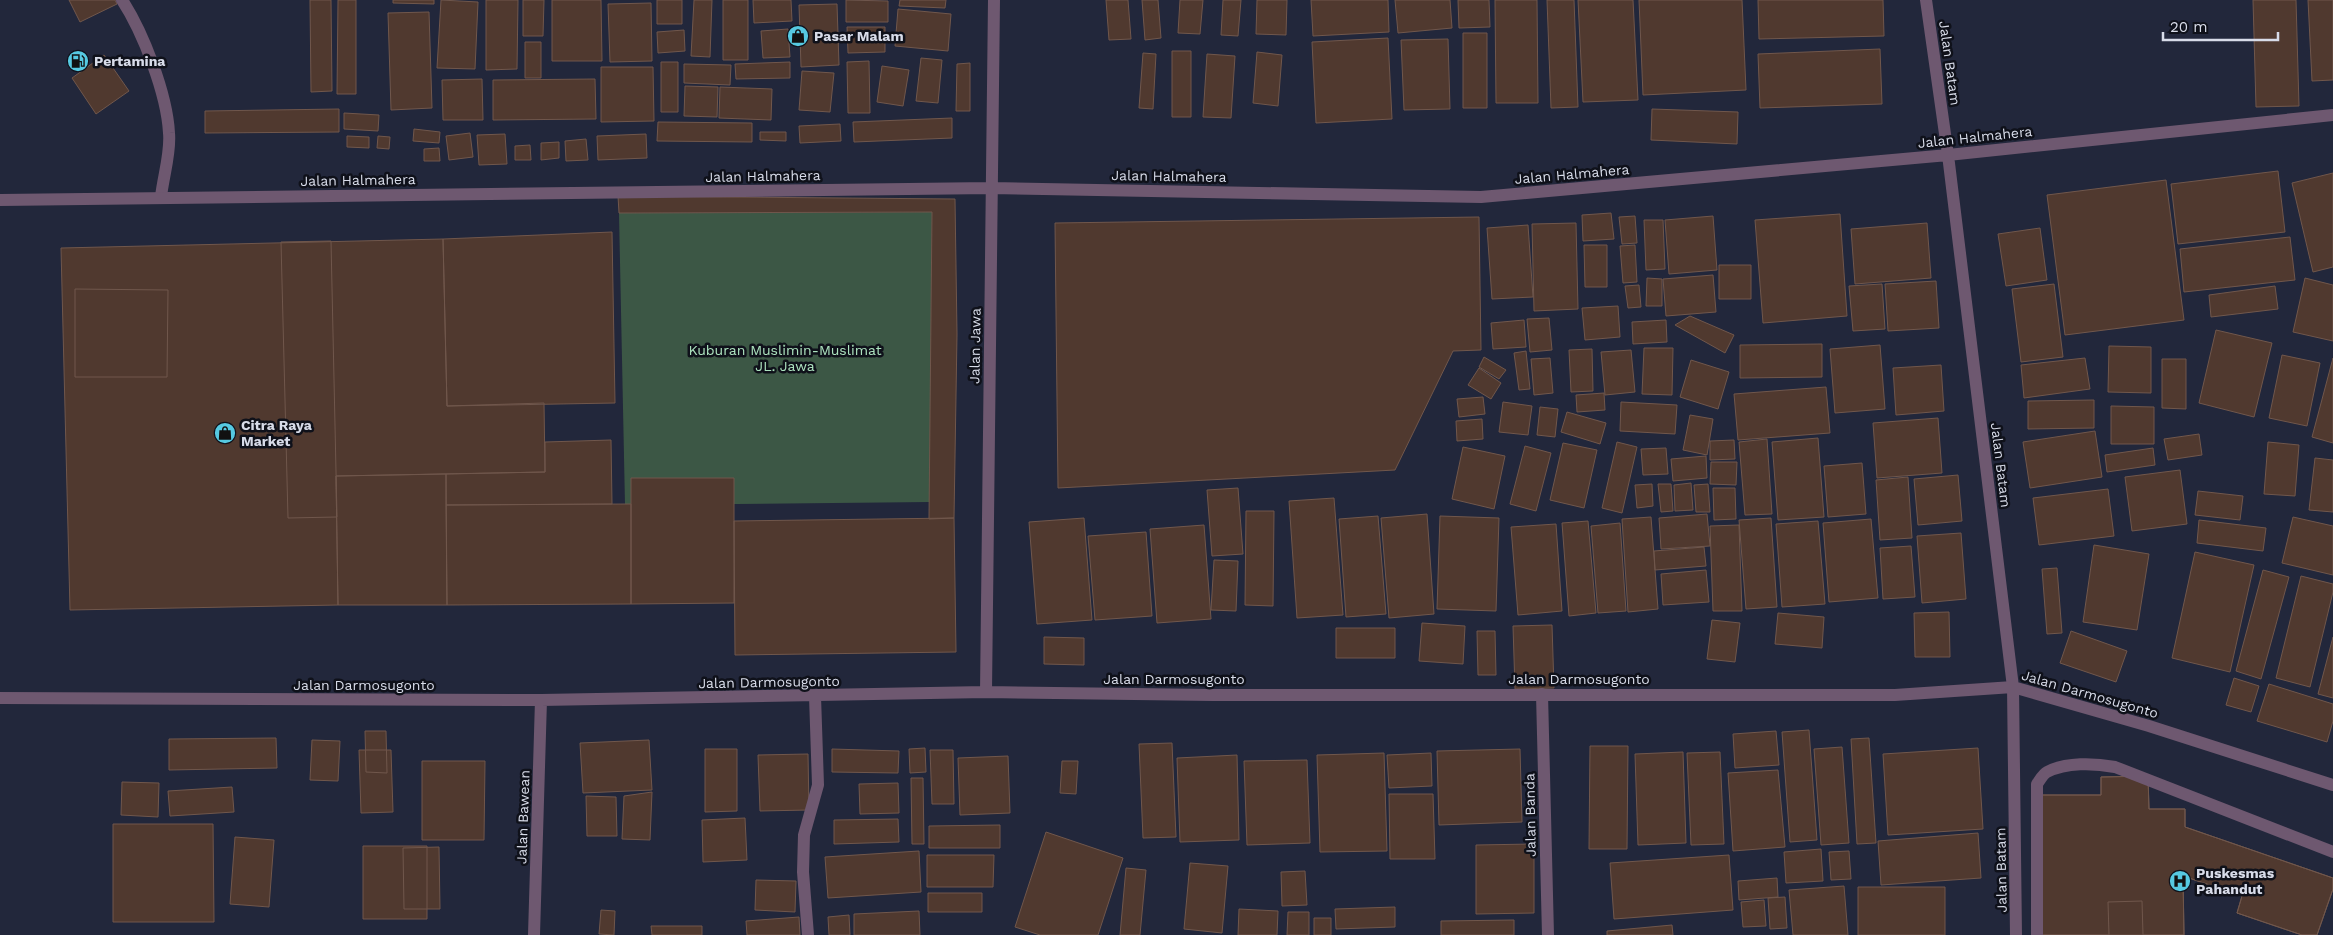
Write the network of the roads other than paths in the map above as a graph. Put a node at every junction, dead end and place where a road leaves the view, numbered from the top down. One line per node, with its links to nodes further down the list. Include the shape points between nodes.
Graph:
1 (122, 0): 7 (street, via 133,16 164,97 170,134)
2 (994, 0): 6 (street, Jalan Jawa)
3 (1926, 0): 5 (street, Jalan Batam)
4 (2333, 115): 5 (street, Jalan Halmahera)
5 (1948, 155): 6 (street, Jalan Halmahera, via 1481,197); 9 (street, Jalan Batam)
6 (991, 188): 7 (street, Jalan Halmahera); 10 (street, Jalan Jawa)
7 (161, 197): 8 (street, Jalan Halmahera)
8 (0, 200)
9 (2013, 687): 11 (street, Jalan Darmosugonto, via 1894,695); 15 (street, Jalan Darmosugonto, via 2149,726); 20 (street, Jalan Batam)
10 (986, 692): 11 (street, Jalan Darmosugonto); 12 (street, Jalan Darmosugonto)
11 (1542, 694): 19 (street, Jalan Banda)
12 (815, 696): 14 (street, Jalan Darmosugonto); 18 (street, via 818,785 804,835)
13 (0, 698): 14 (street, Jalan Darmosugonto)
14 (541, 700): 17 (street, Jalan Bawean)
15 (2333, 785)
16 (2333, 852): 21 (street, via 2115,767 2100,764 2061,767 2045,773 2037,784)
17 (534, 935)
18 (808, 935)
19 (1548, 935)
20 (2016, 935)
21 (2037, 935)

